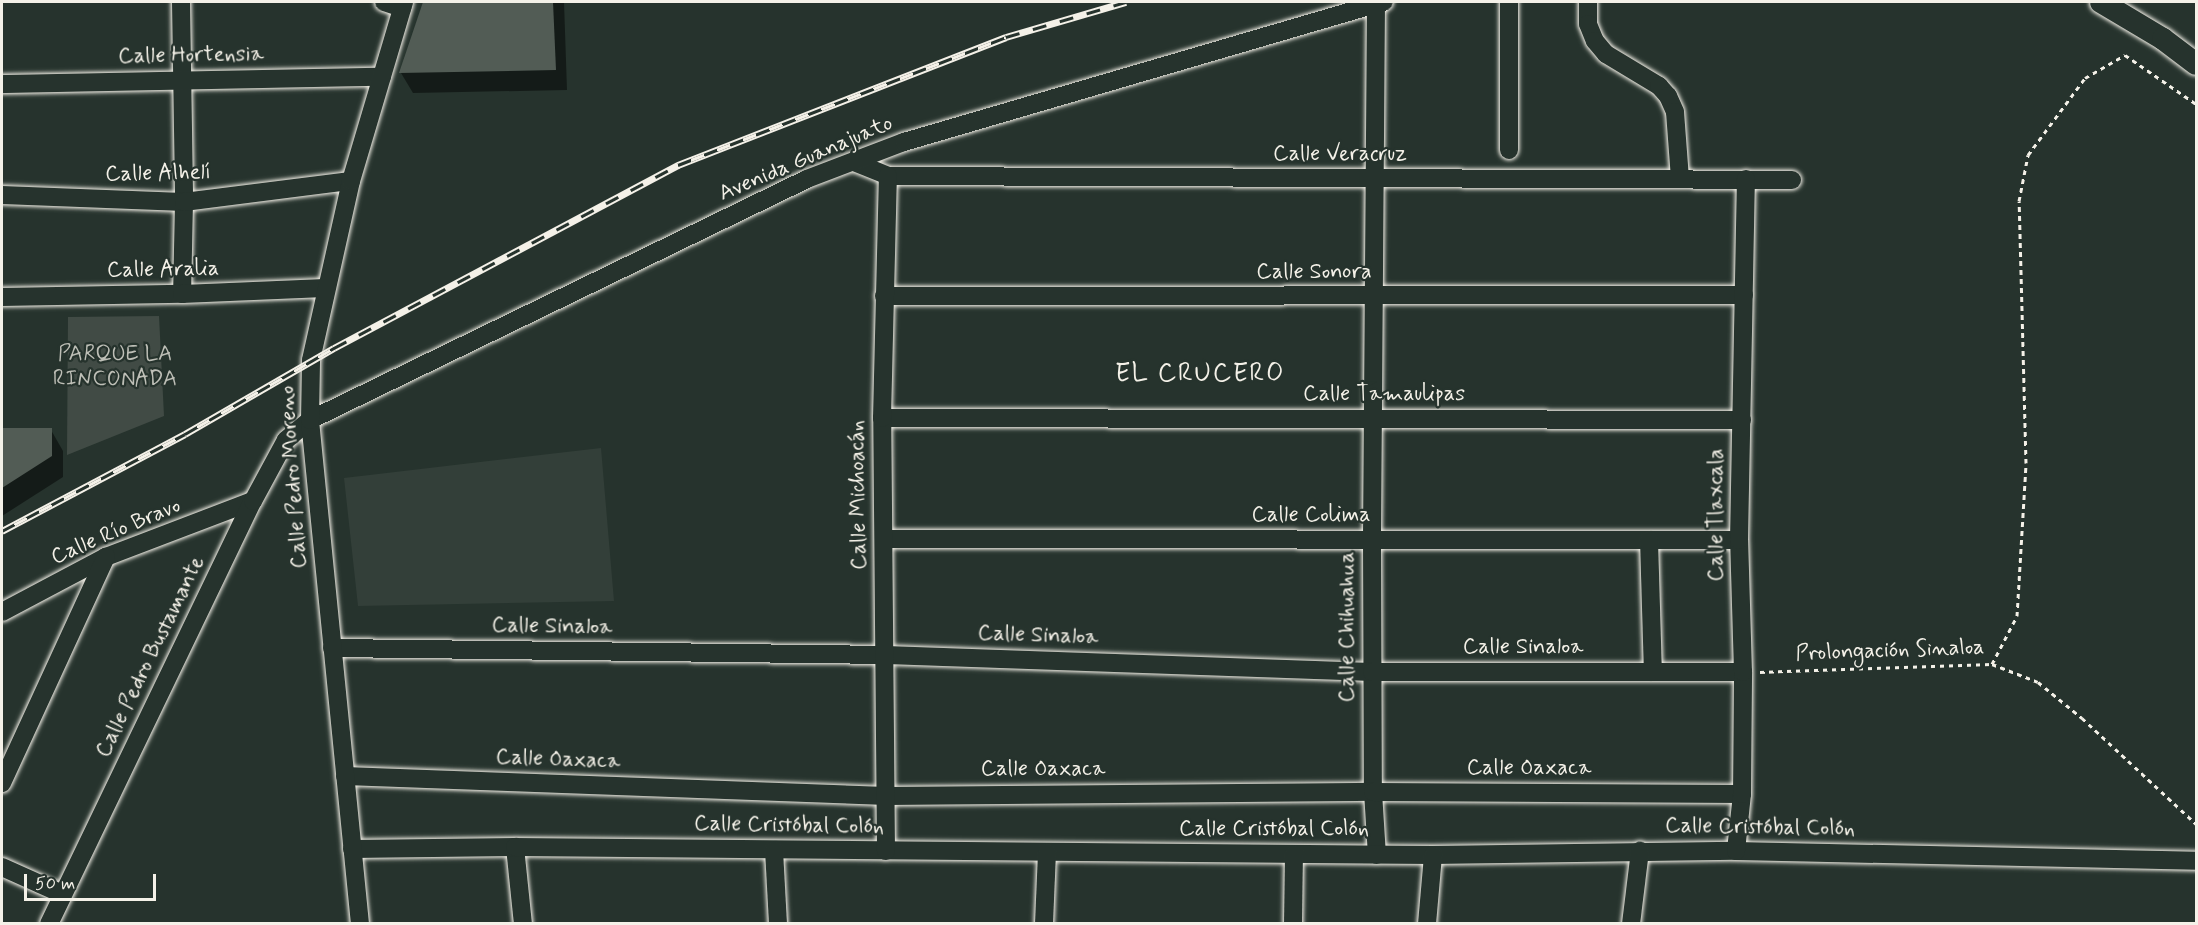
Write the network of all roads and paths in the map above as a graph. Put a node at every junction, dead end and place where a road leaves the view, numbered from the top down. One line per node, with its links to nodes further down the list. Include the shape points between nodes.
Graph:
1 (181, 2): 10 (street)
2 (384, 2): 7 (street)
3 (1380, 2): 14 (street, Avenida Guanajuato, via 904,142); 16 (street, Calle Chihuahua)
4 (1509, 2): 13 (street)
5 (1588, 2): 17 (street, via 1588,24 1606,54 1659,86 1668,96 1674,112)
6 (2101, 2): 8 (main road)
7 (403, 5): 9 (street, Calle Pedro Moreno)
8 (2196, 64)
9 (382, 77): 10 (street, Calle Hortensia); 20 (street, Calle Pedro Moreno)
10 (183, 81): 11 (street, Calle Hortensia); 22 (street)
11 (2, 84)
12 (2196, 104): 42 (path, via 2125,55 2085,78 2028,155 2019,201 2026,463 2017,616)
13 (1509, 150)
14 (854, 162): 15 (street); 31 (street, Avenida Guanajuato, via 807,179)
15 (888, 176): 16 (street, Calle Veracruz); 25 (street, Calle Michoacán)
16 (1376, 179): 17 (street, Calle Veracruz); 28 (street, Calle Chihuahua)
17 (1680, 179): 18 (street, Calle Veracruz)
18 (1746, 180): 19 (street, Calle Veracruz); 26 (street, Calle Tlaxcala)
19 (1792, 180)
20 (351, 181): 22 (street, Calle Alhelí); 23 (street, Calle Pedro Moreno)
21 (2, 195): 22 (street, Calle Alhelí)
22 (184, 202): 24 (street)
23 (325, 288): 24 (street, Calle Aralia); 31 (street, Calle Pedro Moreno, via 311,360)
24 (182, 294): 27 (street, Calle Aralia)
25 (884, 296): 28 (street, Calle Sonora); 29 (street, Calle Michoacán)
26 (1744, 296): 28 (street, Calle Sonora); 32 (street, Calle Tlaxcala)
27 (2, 297)
28 (1373, 297): 30 (street, Calle Chihuahua)
29 (882, 418): 30 (street, Calle Tamaulipas); 34 (street, Calle Michoacán)
30 (1373, 418): 32 (street, Calle Tamaulipas); 35 (street, Calle Chihuahua)
31 (309, 420): 33 (street, Calle Pedro Bustamante, via 286,440); 40 (street, Calle Pedro Moreno)
32 (1742, 420): 37 (street, Calle Tlaxcala)
33 (253, 501): 38 (street, Calle Río Bravo); 64 (street, Calle Pedro Bustamante)
34 (884, 539): 35 (street, Calle Colima); 41 (street, Calle Michoacán)
35 (1372, 540): 36 (street, Calle Colima); 43 (street, Calle Chihuahua)
36 (1649, 540): 37 (street, Calle Colima); 44 (street)
37 (1739, 540): 45 (street, Calle Tlaxcala)
38 (106, 557): 39 (street, Calle Río Bravo); 46 (street)
39 (2, 612)
40 (332, 648): 41 (street, Calle Sinaloa); 47 (street, Calle Pedro Moreno)
41 (886, 655): 43 (street, Calle Sinaloa); 50 (street, Calle Michoacán)
42 (1992, 664): 45 (path, Prolongación Sinaloa); 51 (path, Prolongación Sinaloa, via 2038,682)
43 (1372, 672): 44 (street, Calle Sinaloa); 48 (street, Calle Chihuahua)
44 (1653, 672): 45 (street, Calle Sinaloa)
45 (1743, 672): 49 (street, Calle Tlaxcala)
46 (4, 772)
47 (345, 776): 50 (street, Calle Oaxaca); 53 (street, Calle Pedro Moreno)
48 (1373, 792): 49 (street, Calle Oaxaca); 50 (street, Calle Oaxaca); 60 (street, Calle Chihuahua)
49 (1742, 794): 57 (street, Calle Tlaxcala)
50 (887, 796): 55 (street, Calle Michoacán)
51 (2196, 824)
52 (515, 847): 53 (street, Calle Cristóbal Colón); 54 (street, Calle Cristóbal Colón); 67 (street)
53 (352, 849): 66 (street, Calle Pedro Moreno)
54 (774, 850): 55 (street, Calle Cristóbal Colón); 68 (street)
55 (886, 851): 58 (street, Calle Cristóbal Colón)
56 (1640, 851): 57 (street, Calle Cristóbal Colón); 61 (street, Calle Cristóbal Colón); 72 (street)
57 (1736, 851): 62 (street, Calle Cristóbal Colón)
58 (1047, 852): 59 (street, Calle Cristóbal Colón); 69 (street)
59 (1294, 854): 60 (street, Calle Cristóbal Colón); 70 (street)
60 (1377, 855): 61 (street, Calle Cristóbal Colón)
61 (1433, 855): 71 (street)
62 (2196, 861)
63 (2, 867): 64 (street)
64 (62, 894): 65 (street, Calle Pedro Bustamante)
65 (49, 924)
66 (360, 924)
67 (523, 924)
68 (778, 924)
69 (1044, 924)
70 (1293, 924)
71 (1427, 924)
72 (1631, 924)

